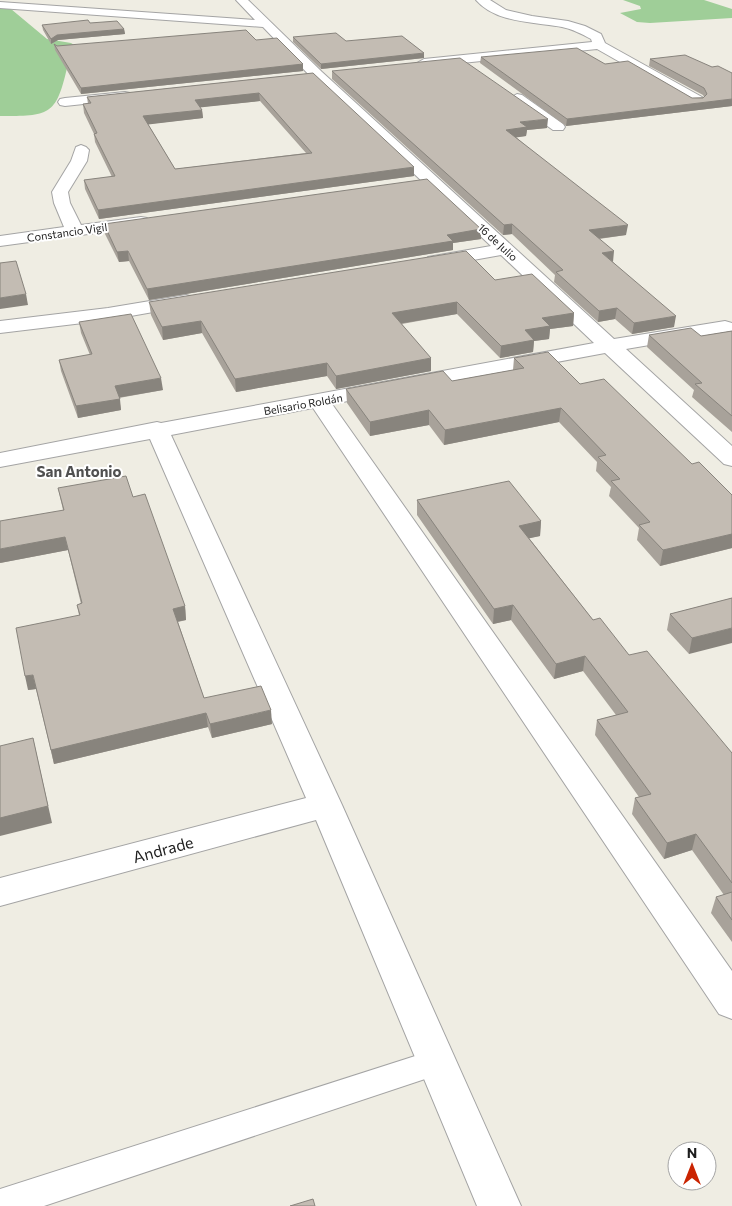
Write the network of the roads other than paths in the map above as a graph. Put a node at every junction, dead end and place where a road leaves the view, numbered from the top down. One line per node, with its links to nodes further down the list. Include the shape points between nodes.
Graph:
1 (242, 0): 4 (street, 16 de Julio)
2 (482, 0): 7 (street, via 502,12 580,29 597,37)
3 (0, 5): 4 (street)
4 (267, 26): 5 (street); 12 (street, 16 de Julio)
5 (212, 33)
6 (442, 45): 8 (street)
7 (599, 45): 8 (street); 16 (street)
8 (462, 59): 9 (street); 10 (street)
9 (414, 64)
10 (478, 70)
11 (336, 72): 12 (street)
12 (317, 74): 13 (street); 20 (street, 16 de Julio)
13 (298, 77)
14 (510, 93): 18 (street)
15 (142, 94): 17 (street)
16 (697, 100)
17 (65, 102)
18 (558, 127)
19 (81, 150): 23 (street, via 79,161 60,192)
20 (432, 180): 21 (street); 25 (street, 16 de Julio)
21 (412, 183)
22 (156, 220): 23 (street, Constancio Vigil)
23 (75, 232): 24 (street, Constancio Vigil)
24 (0, 242)
25 (506, 249): 26 (street); 30 (street, 16 de Julio)
26 (419, 264)
27 (205, 298): 28 (street)
28 (0, 327)
29 (725, 327): 30 (street, Belisario Roldán)
30 (609, 346): 31 (street, Belisario Roldán); 33 (street, 16 de Julio)
31 (319, 401): 32 (street, Belisario Roldán); 37 (street)
32 (157, 429): 34 (street, Belisario Roldán); 35 (street)
33 (732, 459)
34 (0, 460)
35 (326, 805): 36 (street, Andrade); 38 (street)
36 (0, 892)
37 (732, 1002)
38 (436, 1062): 39 (lane); 40 (street)
39 (0, 1205)
40 (499, 1206)

